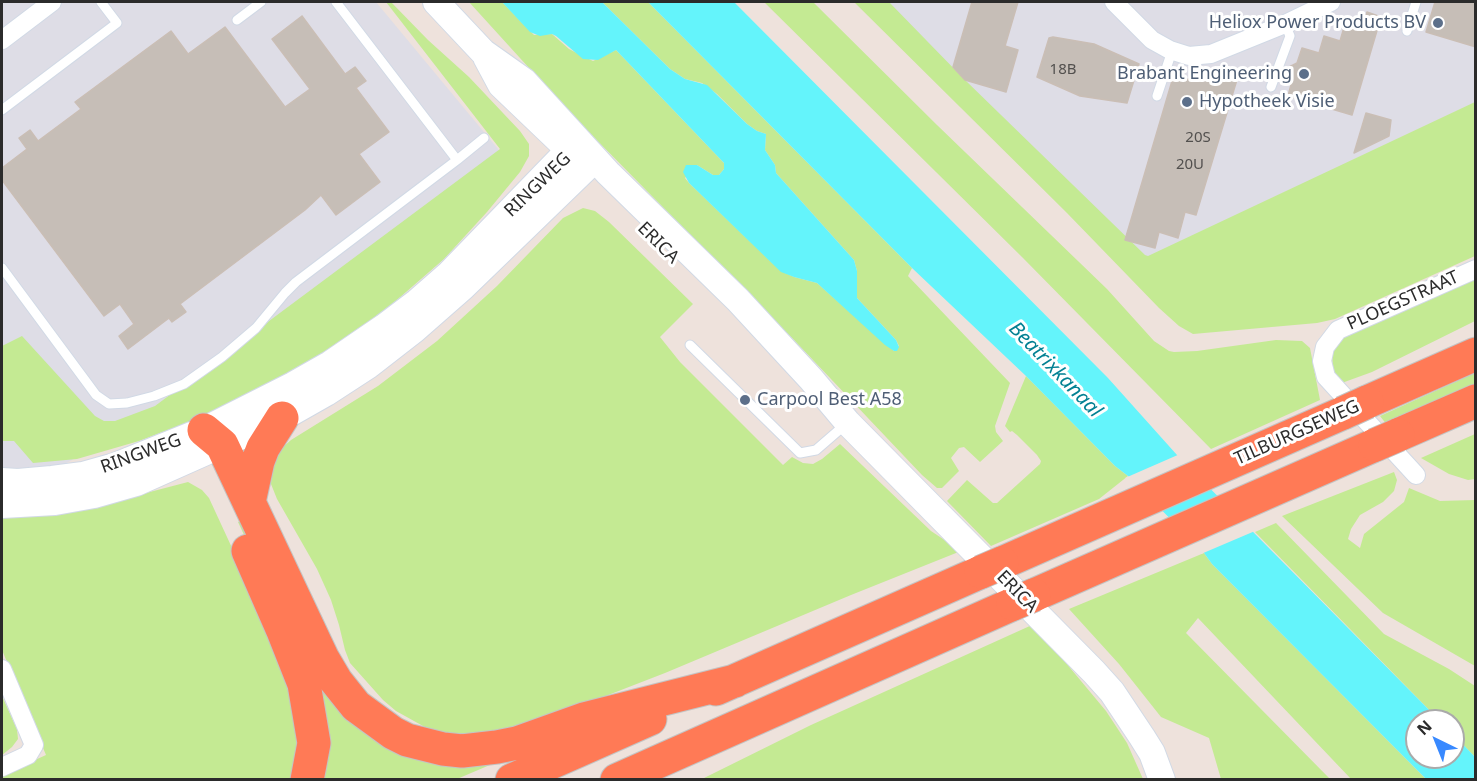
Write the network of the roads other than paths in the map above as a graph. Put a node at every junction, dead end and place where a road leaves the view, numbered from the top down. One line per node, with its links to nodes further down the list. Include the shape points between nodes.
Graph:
1 (52, 2): 12 (street)
2 (101, 2): 16 (lane, via 117,23)
3 (261, 2): 9 (lane)
4 (336, 2): 19 (lane)
5 (436, 2): 18 (main road, ERICA, via 483,52 524,81)
6 (1114, 2): 13 (street, via 1152,40)
7 (1331, 2): 10 (street)
8 (1416, 2): 11 (lane)
9 (237, 20)
10 (1285, 24): 13 (street, via 1211,54 1189,56); 14 (lane, via 1290,36)
11 (1407, 31)
12 (2, 39)
13 (1172, 51): 15 (lane)
14 (1271, 87)
15 (1157, 96)
16 (2, 110)
17 (484, 138): 19 (lane)
18 (580, 156): 25 (main road, RINGWEG, via 463,287 369,365); 26 (main road, ERICA, via 802,387); 27 (main road, RINGWEG, via 384,327)
19 (457, 160): 20 (lane, via 296,282 256,328 205,371 184,384 137,401 109,404 96,395)
20 (2, 268)
21 (1476, 269): 28 (street, PLOEGSTRAAT, via 1338,330 1325,347 1322,361 1326,377)
22 (690, 345): 26 (lane, via 800,453 816,450)
23 (1476, 354): 33 (highway, TILBURGSEWEG)
24 (1476, 401): 35 (highway)
25 (282, 418): 27 (main road, RINGWEG); 30 (highway, via 263,448)
26 (848, 423): 38 (main road, ERICA, via 1094,672 1152,753)
27 (210, 443): 29 (main road, RINGWEG, via 149,454 83,475); 30 (highway); 31 (main road, RINGWEG, via 136,483 55,502); 36 (highway, via 304,684 314,743)
28 (1416, 475)
29 (2, 481)
30 (249, 502): 33 (highway, via 323,659 344,694 369,717 407,740 462,751 497,747 584,719)
31 (2, 505)
32 (2, 669): 34 (street, via 34,745 28,755)
33 (735, 681): 37 (highway)
34 (2, 767)
35 (620, 779)
36 (307, 780)
37 (512, 780)
38 (1162, 780)

